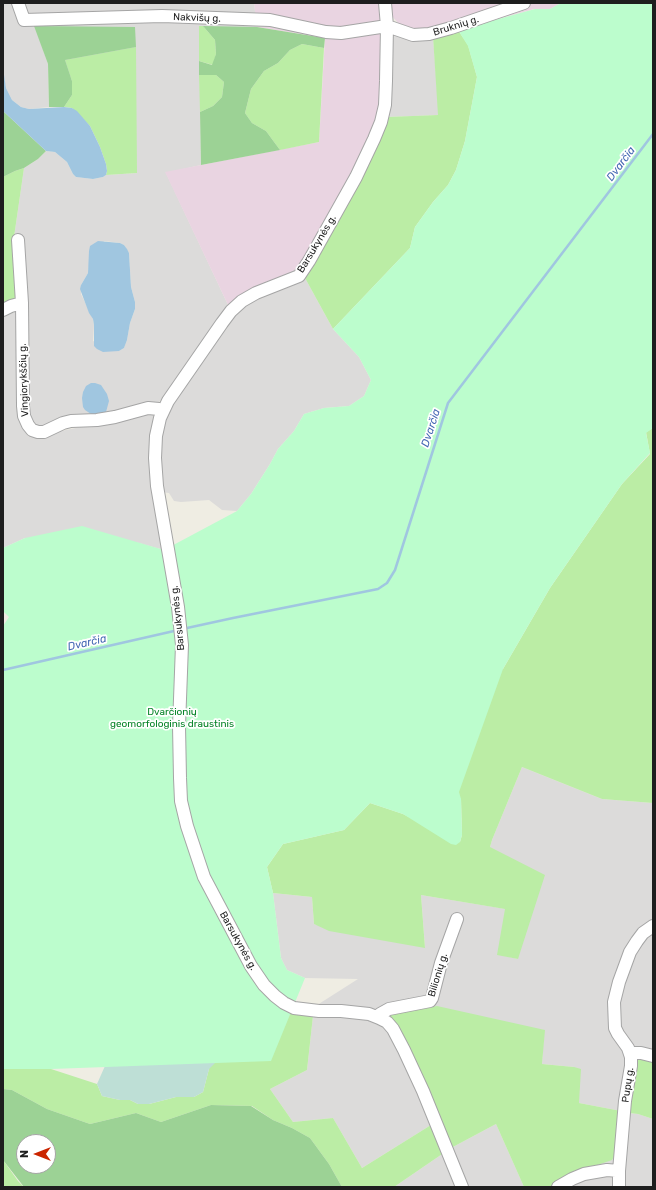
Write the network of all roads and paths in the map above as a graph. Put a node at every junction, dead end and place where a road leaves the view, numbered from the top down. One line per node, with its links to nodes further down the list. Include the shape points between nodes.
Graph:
1 (18, 3): 4 (street, Nakvišų g., via 24,20 162,16 270,20 341,33)
2 (385, 3): 4 (street, Barsukynės g.)
3 (524, 3): 4 (street, Bruknių g., via 429,34 413,35)
4 (387, 26): 8 (street, Barsukynės g., via 385,105 381,122 356,177 309,261 299,276 256,292 231,312)
5 (18, 240): 6 (street, Vingiorykščių g.)
6 (22, 303): 7 (street); 8 (street, Vingiorykščių g., via 23,406 26,420 32,430 44,432 71,421 115,417 148,408)
7 (3, 310)
8 (163, 410): 11 (street, Barsukynės g., via 156,436 155,458 157,486 182,645 179,726 181,801 186,826 199,863 251,966 275,996 294,1008 358,1012)
9 (457, 919): 11 (street, Bilionių g., via 430,1001 389,1009 380,1014)
10 (653, 926): 12 (street, Pupų g., via 643,933 633,947 616,992 615,1028)
11 (379, 1018): 15 (street, Barsukynės g., via 387,1022 397,1035)
12 (630, 1053): 13 (street); 14 (street, Pupų g., via 631,1066)
13 (653, 1056)
14 (619, 1170): 16 (street, via 584,1174); 17 (street, Pupų g.)
15 (462, 1187)
16 (558, 1187)
17 (619, 1187)

